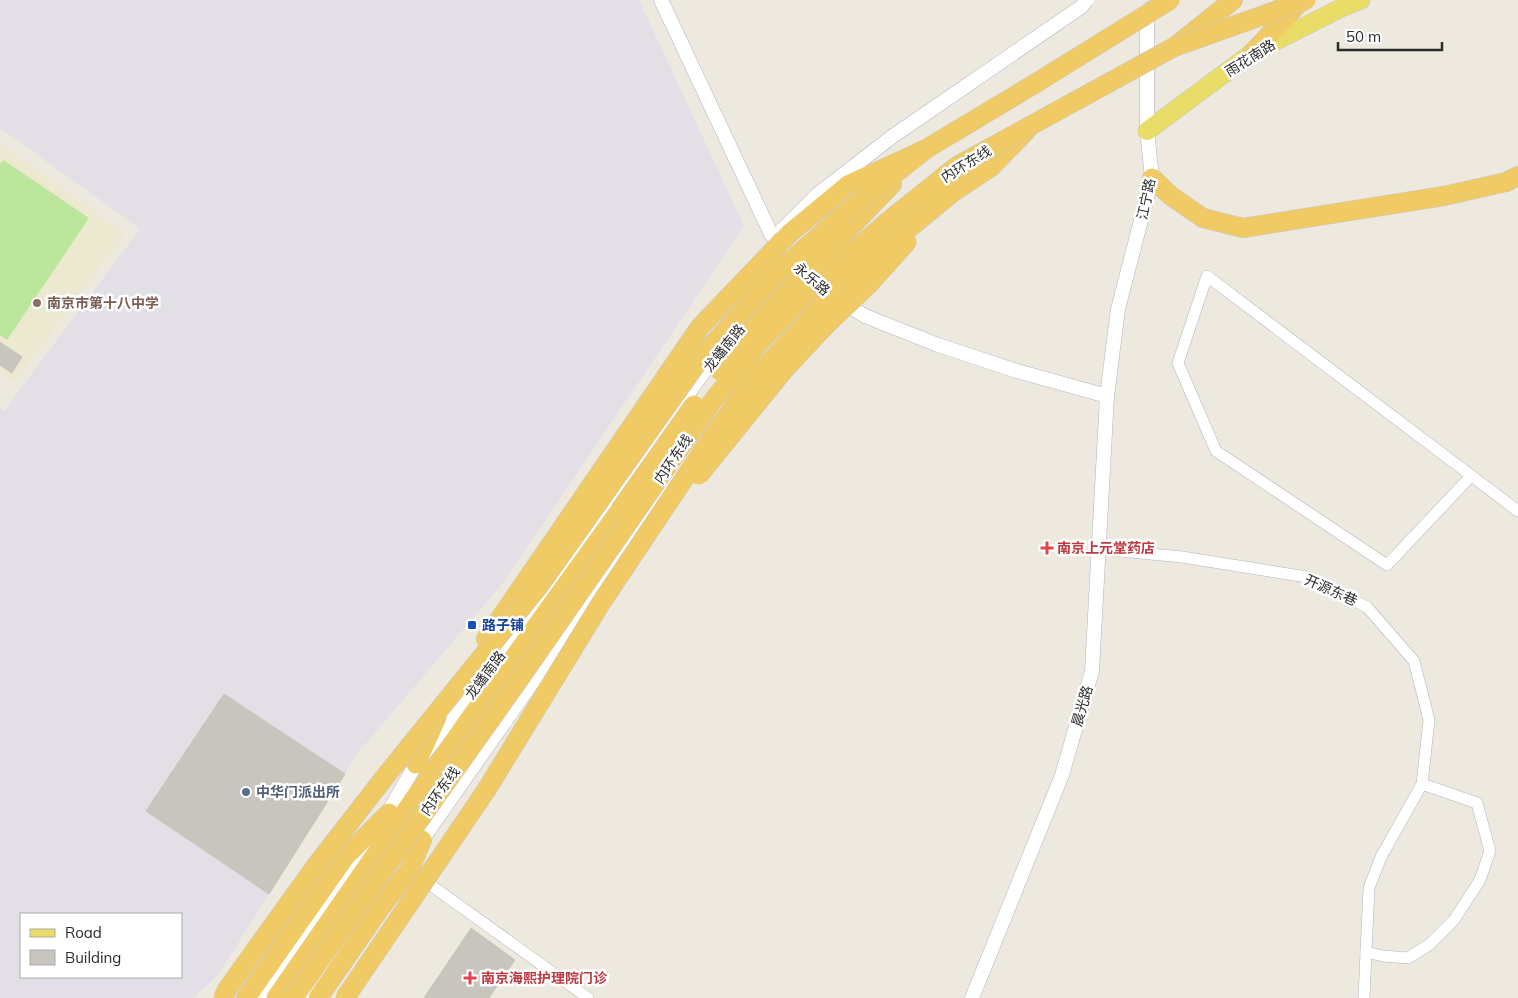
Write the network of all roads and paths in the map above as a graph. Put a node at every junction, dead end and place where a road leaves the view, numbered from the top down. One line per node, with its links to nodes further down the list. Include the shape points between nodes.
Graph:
1 (661, 0): 17 (street, 永乐路, via 772,234)
2 (1088, 0): 19 (street, bridge, via 893,136 818,194 757,255)
3 (1153, 0): 12 (street, 江宁路, via 1147,20)
4 (1170, 0): 13 (highway, bridge)
5 (1233, 0): 9 (highway)
6 (1302, 0): 10 (highway)
7 (1306, 0): 9 (highway, bridge)
8 (1361, 0): 10 (main road, 雨花南路)
9 (1174, 47): 11 (highway, 内环东线, bridge)
10 (1252, 53): 12 (main road, 雨花南路)
11 (1030, 127): 16 (highway, bridge, via 991,167); 35 (highway, 内环东线, bridge, via 957,166 887,222 804,296 758,343 712,402)
12 (1146, 131): 15 (street, 江宁路)
13 (926, 149): 19 (highway, bridge, via 848,185 790,233); 31 (highway, bridge, via 777,273 703,355 539,586 315,867); 34 (highway, 内环东线, bridge, via 790,288 706,389)
14 (1518, 176): 15 (highway, via 1506,182 1444,196 1243,228 1203,218)
15 (1152, 178): 20 (street, 江宁路, via 1118,309)
16 (952, 193): 23 (highway, bridge, via 784,370 694,481); 38 (highway, bridge, via 856,272 754,379 612,587 487,789)
17 (796, 268): 18 (street, 永乐路); 25 (street, 龙蟠南路, via 718,352 533,612)
18 (823, 291): 20 (street, 永乐路, via 865,316 938,345); 23 (street, via 748,373 704,429)
19 (700, 327): 25 (highway, bridge, via 443,703)
20 (1107, 396): 24 (street, 晨光路)
21 (1471, 476): 21 (street, via 1323,364 1207,276 1178,363 1216,451 1386,566); 22 (street)
22 (1518, 511)
23 (633, 539): 28 (street)
24 (1099, 549): 26 (street, 开源东巷, via 1182,557 1307,577 1367,606 1414,660 1429,720); 40 (street, 晨光路, via 1090,680 1062,775)
25 (416, 764): 27 (street, 龙蟠南路)
26 (1422, 784): 30 (street, 开源东巷, via 1381,856 1369,888); 30 (street, via 1477,803 1490,851 1475,888 1454,920 1430,944 1408,958)
27 (389, 812): 32 (highway, via 344,857); 33 (street, 龙蟠南路)
28 (422, 840): 29 (highway); 36 (street)
29 (410, 869): 37 (highway); 39 (street)
30 (1366, 952): 41 (street, 开源东巷)
31 (223, 995)
32 (246, 998)
33 (262, 998)
34 (276, 998)
35 (293, 998)
36 (305, 998)
37 (318, 998)
38 (345, 998)
39 (588, 998)
40 (972, 998)
41 (1364, 998)

